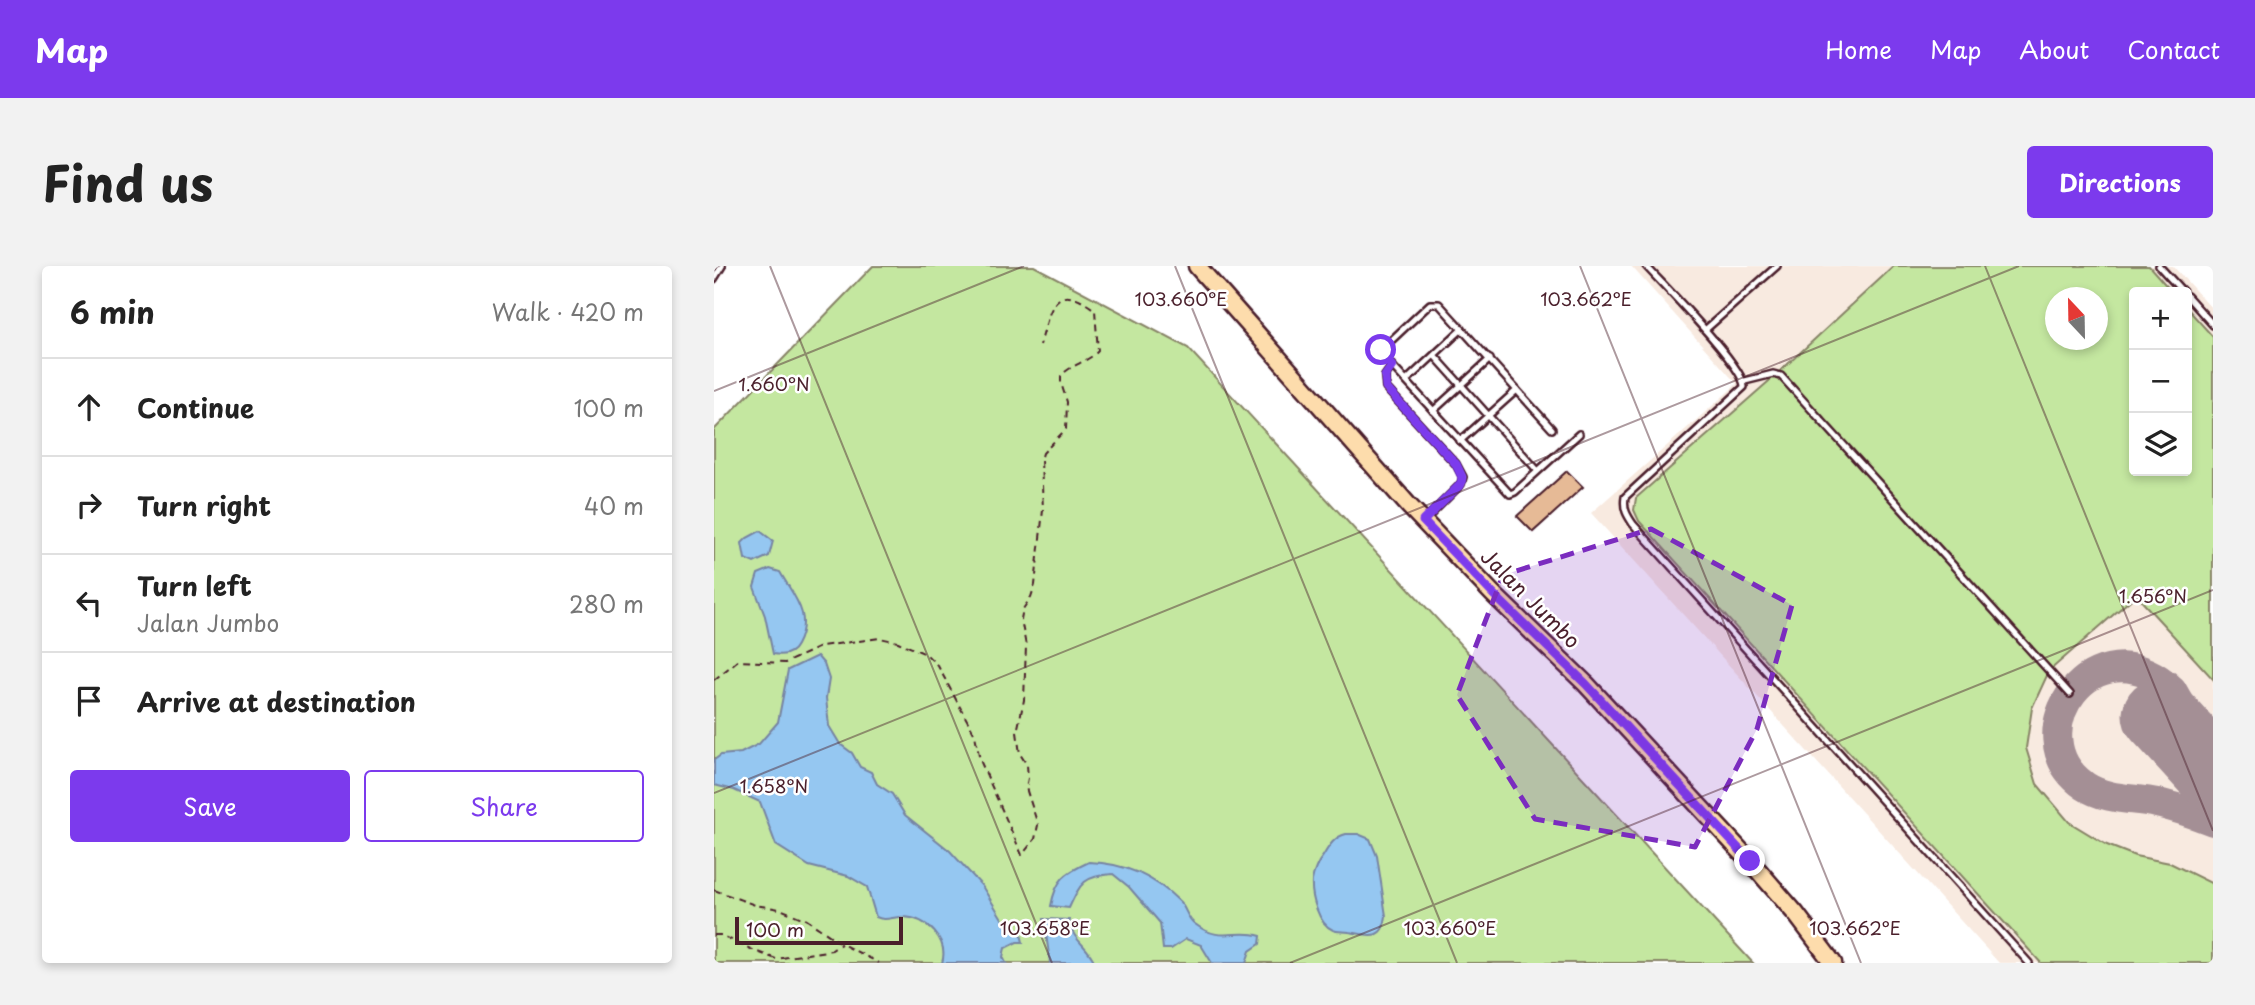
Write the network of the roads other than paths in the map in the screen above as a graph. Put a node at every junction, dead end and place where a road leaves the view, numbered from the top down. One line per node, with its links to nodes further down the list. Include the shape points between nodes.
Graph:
1 (722, 266): 6 (lane)
2 (1197, 266): 25 (main road, Jalan Jumbo)
3 (1646, 266): 11 (lane)
4 (1776, 266): 11 (lane)
5 (2159, 266): 7 (lane)
6 (714, 279)
7 (2178, 287)
8 (2192, 302): 9 (lane)
9 (2213, 325)
10 (1462, 329): 12 (lane); 13 (lane); 14 (lane, via 1433,303 1382,348)
11 (1705, 330): 16 (lane)
12 (1434, 355): 15 (lane); 17 (lane)
13 (1490, 359): 17 (lane); 18 (lane)
14 (1392, 366): 15 (lane); 25 (lane, via 1385,376 1386,388 1456,464 1462,477 1461,484)
15 (1406, 381): 19 (lane)
16 (1745, 381): 26 (lane, via 1773,373 1781,376); 28 (lane, via 1740,393 1625,497 1627,514)
17 (1461, 385): 19 (lane); 20 (lane)
18 (1517, 390): 20 (lane); 21 (lane)
19 (1433, 411): 23 (lane)
20 (1489, 415): 23 (lane); 24 (lane)
21 (1552, 429)
22 (1579, 434): 24 (lane)
23 (1460, 441): 24 (lane, via 1510,494)
24 (1538, 471)
25 (1423, 521): 27 (main road, Jalan Jumbo, via 1586,684 1750,861)
26 (2070, 694)
27 (1833, 963)
28 (2029, 963)

